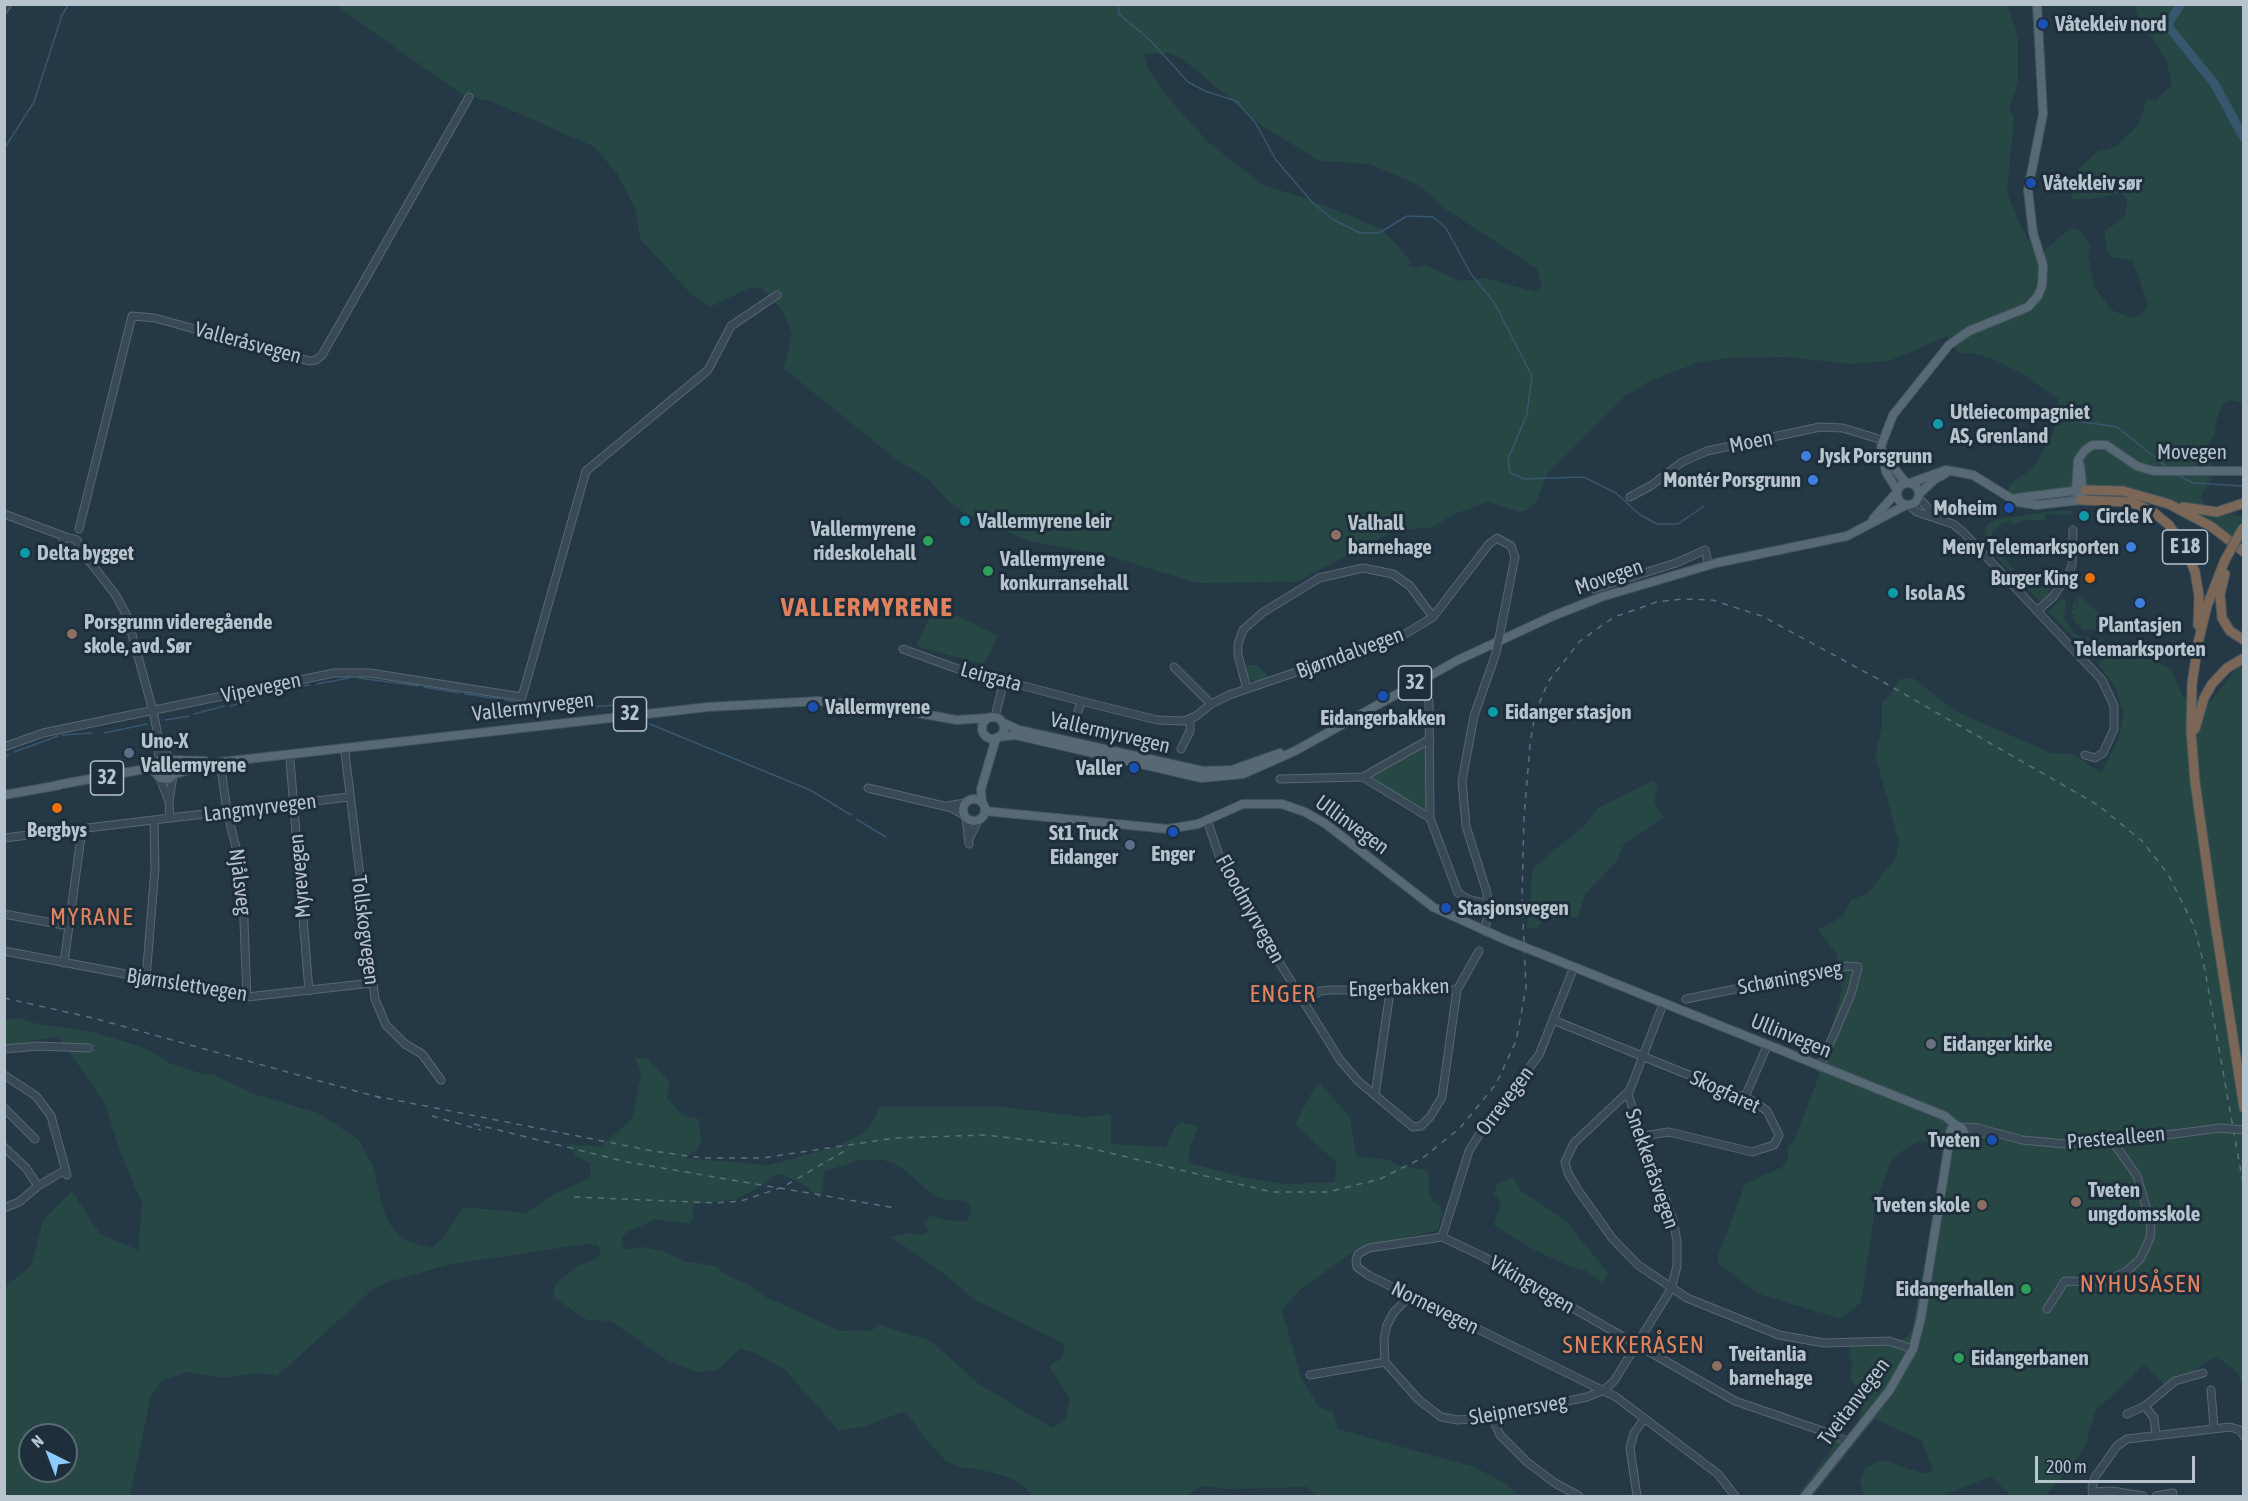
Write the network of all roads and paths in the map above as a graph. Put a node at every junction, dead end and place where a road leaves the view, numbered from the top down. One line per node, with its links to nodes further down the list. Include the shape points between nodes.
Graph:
1 (8, 4): 3 (street)
2 (2037, 4): 6 (main road, via 2043,114 2028,190 2043,278 2036,299 2021,310 1969,331 1949,345 1893,415)
3 (4, 10)
4 (469, 97): 22 (street, Valleråsvegen, via 316,360 155,318 132,316)
5 (777, 295): 47 (street, Vipevegen, via 731,326 708,370 586,471 522,697 354,672 325,674)
6 (1882, 440): 7 (main road); 14 (street, Moen, via 1826,427 1707,451 1682,462 1652,486)
7 (1882, 454): 10 (main road); 11 (main road)
8 (1951, 471): 10 (main road, 32, via 1940,470); 12 (main road, 32, via 1973,475 1998,493 2026,504); 13 (main road, 32, via 1935,479)
9 (2244, 471): 12 (main road, Movegen, via 2148,470 2100,444 2089,446 2081,455)
10 (1908, 483): 11 (main road, 32); 13 (main road, via 1915,486)
11 (1897, 492): 18 (main road, via 1900,502); 21 (main road, Movegen / 32)
12 (2081, 493): 15 (highway, E 18); 16 (highway, E 18, via 2114,490)
13 (1918, 496): 18 (main road, 32); 20 (street)
14 (1630, 497)
15 (2105, 499): 27 (highway, E 18, via 2126,497 2156,504); 38 (highway, E 18, via 2130,502 2153,512 2182,541 2197,583)
16 (2155, 500): 17 (highway, E 18, via 2161,498 2211,512); 27 (highway, E 18, via 2197,518)
17 (2244, 503)
18 (1907, 505): 20 (street); 21 (main road, Movegen / 32)
19 (4, 514): 25 (street)
20 (1936, 518): 35 (street, via 1963,532)
21 (1865, 528): 32 (main road, Movegen / 32, via 1847,536)
22 (79, 529)
23 (2073, 530): 35 (street, via 2069,573 2053,597)
24 (2243, 531): 31 (highway, E 18)
25 (50, 533): 26 (street); 28 (street)
26 (66, 537): 28 (street); 29 (street, via 76,538)
27 (2224, 537): 30 (highway, E 18)
28 (61, 547): 29 (street, via 68,554)
29 (77, 550): 47 (street, via 115,594 127,616)
30 (2244, 552)
31 (2228, 562): 33 (highway, E 18); 38 (highway, E 18, via 2207,606)
32 (1709, 565): 34 (street, Movegen, via 1705,550 1676,564); 66 (main road, Movegen / 32, via 1601,597 1522,629 1432,673 1310,742 1242,768)
33 (2225, 573): 37 (highway, E 18, via 2220,594 2222,618 2230,631); 52 (highway, E 18, via 2215,594 2202,644)
34 (1593, 590)
35 (2037, 611): 60 (street, via 2096,672 2112,698 2115,719 2108,746 2095,758)
36 (1433, 617): 43 (street, Bjørndalvegen, via 1388,642); 43 (street, via 1410,586 1394,574 1363,568 1319,578 1262,613 1243,630 1237,649); 88 (street, Bjørndalvegen, bridge, via 1489,544 1497,538 1510,546 1515,557 1496,653 1474,716 1462,781 1466,826)
37 (2244, 640)
38 (2198, 643): 118 (highway, E 18, via 2191,694 2192,758)
39 (903, 649): 42 (street, Leirgata)
40 (2244, 658): 52 (highway, E 18, via 2212,684)
41 (1174, 668): 46 (street)
42 (1004, 681): 45 (street, Leirgata); 49 (street)
43 (1247, 689): 46 (street, Bjørndalvegen)
44 (1425, 689): 55 (street)
45 (1081, 701): 48 (street); 50 (street, Leirgata, via 1157,720)
46 (1211, 704): 50 (street, Bjørndalvegen)
47 (153, 711): 56 (street); 57 (street, Vipevegen, via 43,733)
48 (1077, 715)
49 (995, 719): 51 (main road, Vallermyrvegen / 32); 53 (main road, via 982,725); 54 (main road, via 1004,730); 66 (main road, Vallermyrvegen / 32, via 1019,730)
50 (1190, 719): 58 (street, via 1190,731)
51 (957, 720): 53 (main road, Vallermyrvegen / 32); 64 (main road, Vallermyrvegen / 32, via 860,704 778,702 581,719)
52 (2195, 729): 113 (highway, E 18, via 2205,823)
53 (984, 735): 54 (main road, Vallermyrvegen / 32); 75 (main road, via 980,774)
54 (997, 738): 66 (main road, Vallermyrvegen / 32, via 1015,735); 78 (main road, via 981,789)
55 (1430, 739): 68 (street); 82 (street)
56 (159, 741): 61 (street); 63 (street)
57 (4, 747)
58 (1181, 749)
59 (345, 753): 73 (street, Tollskogvegen)
60 (2085, 755)
61 (171, 759): 63 (main road, 32); 64 (main road, Vallermyrvegen / 32); 65 (main road, via 176,766)
62 (290, 760): 76 (street, Myrevegen)
63 (157, 762): 67 (main road, 32, via 154,771); 70 (main road, 32, via 140,770)
64 (221, 765): 65 (main road, Vallermyrvegen / 32); 79 (street, Njålsveg)
65 (174, 775): 67 (main road, 32); 74 (street)
66 (1209, 775)
67 (159, 777): 70 (main road, 32, via 140,774); 74 (street)
68 (1364, 777): 69 (street); 82 (street)
69 (1280, 779)
70 (57, 785): 72 (main road, 32)
71 (868, 788): 77 (street)
72 (4, 795)
73 (349, 797): 76 (street, Langmyrvegen); 97 (street, Tollskogvegen)
74 (169, 801): 81 (street)
75 (968, 802): 77 (street, Ullinvegen); 78 (main road, Ullinvegen); 80 (main road)
76 (293, 803): 79 (street, Langmyrvegen); 99 (street, Myrevegen)
77 (941, 806): 80 (street)
78 (983, 806): 83 (main road); 84 (main road, Ullinvegen, via 1154,828 1182,828)
79 (227, 811): 81 (street, Langmyrvegen); 101 (street, Njålsveg, via 242,872)
80 (965, 816): 83 (main road); 83 (street, via 969,842)
81 (170, 818): 85 (street, Langmyrvegen)
82 (1430, 818): 88 (street, via 1458,893)
83 (978, 820)
84 (1208, 820): 91 (main road, Ullinvegen, via 1233,807 1252,803 1298,808 1326,824 1424,901); 103 (street, Floodmyrvegen, via 1235,891)
85 (154, 821): 86 (street, Langmyrvegen); 96 (street, via 155,868)
86 (82, 829): 87 (street, Langmyrvegen); 90 (street)
87 (4, 837)
88 (1488, 904): 91 (street)
89 (4, 914): 90 (street)
90 (69, 926): 94 (street)
91 (1484, 931): 95 (main road, Ullinvegen, bridge)
92 (4, 951): 94 (street, Bjørnslettvegen)
93 (1479, 951): 98 (street, Engerbakken)
94 (64, 963): 96 (street, Bjørnslettvegen)
95 (1574, 967): 104 (main road, Ullinvegen); 105 (street, Orrevegen)
96 (146, 979): 101 (street, Bjørnslettvegen)
97 (372, 983): 99 (street, Bjørnslettvegen); 112 (street, Tollskogvegen, via 386,1025 422,1054)
98 (1457, 990): 100 (street, Engerbakken); 115 (street, Floodmyrvegen, via 1442,1097 1430,1117 1417,1128 1410,1126)
99 (309, 991): 101 (street, Bjørnslettvegen)
100 (1390, 992): 103 (street, Engerbakken, via 1320,991); 115 (street)
101 (247, 997)
102 (1686, 999): 110 (street, Schøningsveg, via 1829,969 1858,967 1851,994)
103 (1304, 1002): 115 (street, Floodmyrvegen, via 1340,1060)
104 (1663, 1004): 106 (main road, Ullinvegen); 109 (street, Snekkeråsvegen)
105 (1553, 1020): 109 (street, Skogfaret); 132 (street, Orrevegen, via 1533,1064 1469,1151)
106 (1767, 1046): 110 (main road, Ullinvegen); 116 (street)
107 (89, 1048): 108 (street)
108 (4, 1049)
109 (1643, 1056): 114 (street, Snekkeråsvegen); 116 (street, Skogfaret)
110 (1820, 1067): 119 (main road, Ullinvegen)
111 (4, 1075): 130 (street, via 27,1088 51,1116 66,1172)
112 (441, 1080)
113 (2244, 1082)
114 (1629, 1091): 124 (street, Snekkeråsvegen); 133 (street, via 1574,1143 1566,1157 1566,1167 1618,1244 1638,1265)
115 (1375, 1095)
116 (1745, 1097): 124 (street, Skogfaret, via 1764,1108 1778,1129 1778,1140 1770,1148 1746,1151 1669,1132)
117 (4, 1108): 126 (street)
118 (2244, 1108)
119 (1925, 1110): 120 (main road, Ullinvegen, via 1945,1116); 123 (main road, Ullinvegen, via 1942,1120)
120 (1959, 1126): 122 (street, Prestealleen); 123 (main road, via 1951,1129); 125 (main road)
121 (2244, 1130): 127 (street, Prestealleen, bridge, via 2220,1128)
122 (1989, 1133): 125 (street, Prestealleen, via 1970,1133); 127 (street, Prestealleen, via 2056,1143)
123 (1950, 1135): 125 (main road, via 1955,1140); 129 (main road, Tveitanvegen)
124 (1642, 1136): 133 (street, Snekkeråsvegen, via 1677,1241 1677,1266)
125 (1962, 1138): 129 (main road, Tveitanvegen)
126 (35, 1139)
127 (2113, 1142): 135 (street, via 2141,1187 2151,1224 2147,1246 2133,1266 2112,1280 2065,1281)
128 (4, 1147): 130 (street)
129 (1945, 1181): 137 (main road, Tveitanvegen)
130 (38, 1186): 131 (street, via 19,1202)
131 (4, 1208)
132 (1442, 1237): 134 (street, Nornevegen, via 1369,1248 1356,1258 1361,1271); 136 (street, Vikingvegen, via 1484,1257)
133 (1671, 1289): 136 (street, Snekkeråsvegen); 137 (street, via 1794,1339 1824,1343 1889,1341)
134 (1409, 1297): 138 (street, via 1387,1325); 141 (street, Nornevegen)
135 (2047, 1310)
136 (1636, 1346): 141 (street, Snekkeråsvegen); 150 (street, Vikingvegen, via 1735,1401)
137 (1912, 1349): 150 (main road, Tveitanvegen, via 1889,1391)
138 (1385, 1362): 140 (street); 145 (street, Sleipnersveg, via 1419,1400 1441,1417)
139 (2203, 1372): 143 (street, via 2175,1381)
140 (1310, 1375)
141 (1604, 1390): 145 (street, Sleipnersveg); 146 (street, Nornevegen)
142 (2211, 1390): 147 (street)
143 (2145, 1406): 144 (street); 148 (street, via 2154,1418)
144 (2127, 1414)
145 (1492, 1417): 153 (street, via 1500,1435 1519,1454)
146 (1644, 1419): 154 (street, via 1630,1448); 155 (street, Nornevegen, via 1718,1474)
147 (2214, 1428): 148 (street); 149 (street, via 2237,1428)
148 (2156, 1436): 152 (street, via 2121,1442 2095,1477)
149 (2244, 1436)
150 (1848, 1442): 156 (main road, Tveitanvegen)
151 (2173, 1493): 158 (street)
152 (2093, 1494): 157 (street, via 2112,1491)
153 (1579, 1497)
154 (1637, 1497)
155 (1735, 1497)
156 (1805, 1497)
157 (2143, 1497)
158 (2156, 1497)

